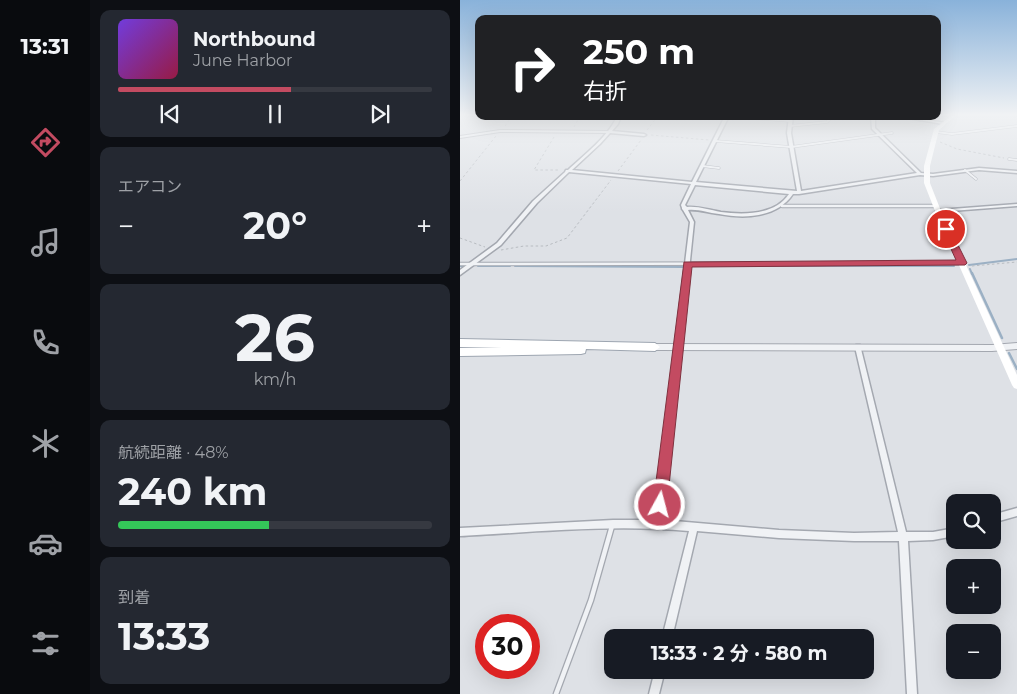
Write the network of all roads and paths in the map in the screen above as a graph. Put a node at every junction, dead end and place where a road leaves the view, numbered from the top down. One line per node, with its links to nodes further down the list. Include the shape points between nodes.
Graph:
1 (487, 147): 20 (path)
2 (548, 147): 15 (path, via 534,170)
3 (592, 147): 15 (street)
4 (635, 147): 18 (path)
5 (712, 147): 12 (street)
6 (791, 147): 23 (street)
7 (894, 147): 17 (street)
8 (933, 147): 17 (main road)
9 (955, 147): 10 (path)
10 (1010, 159): 11 (lane)
11 (1017, 160)
12 (702, 166): 13 (lane); 21 (street)
13 (719, 168)
14 (965, 170): 16 (street); 17 (street); 19 (lane)
15 (567, 171): 18 (street); 29 (street)
16 (1017, 172)
17 (923, 174): 23 (street); 27 (main road)
18 (613, 176): 21 (street); 29 (path, via 567,238 546,246)
19 (976, 178)
20 (460, 181)
21 (694, 184): 22 (street); 26 (street)
22 (792, 193): 23 (street); 25 (street)
23 (799, 193)
24 (1017, 205): 27 (street)
25 (782, 206): 26 (street, via 741,215 701,208); 27 (lane)
26 (684, 209): 33 (street, via 692,220)
27 (937, 209): 34 (main road)
28 (460, 238): 29 (path)
29 (492, 249): 32 (street)
30 (1017, 262): 34 (path)
31 (460, 264): 32 (lane)
32 (473, 264): 33 (lane); 35 (street)
33 (687, 264): 34 (lane); 40 (street)
34 (963, 265): 38 (main road)
35 (460, 273)
36 (460, 342): 39 (main road)
37 (1017, 346): 38 (street)
38 (1000, 347): 41 (street); 43 (main road)
39 (655, 348): 40 (street); 42 (main road)
40 (678, 348): 41 (street); 47 (street)
41 (858, 348): 51 (street)
42 (460, 352)
43 (1017, 385)
44 (1017, 512): 45 (street)
45 (1001, 516)
46 (613, 524): 47 (street); 49 (street); 54 (lane, via 591,600)
47 (658, 524): 48 (street)
48 (694, 528): 51 (street, via 788,535); 52 (street)
49 (460, 532)
50 (946, 533): 51 (street)
51 (903, 536): 56 (street)
52 (670, 629)
53 (658, 679): 55 (street)
54 (556, 694)
55 (654, 694)
56 (912, 694)

